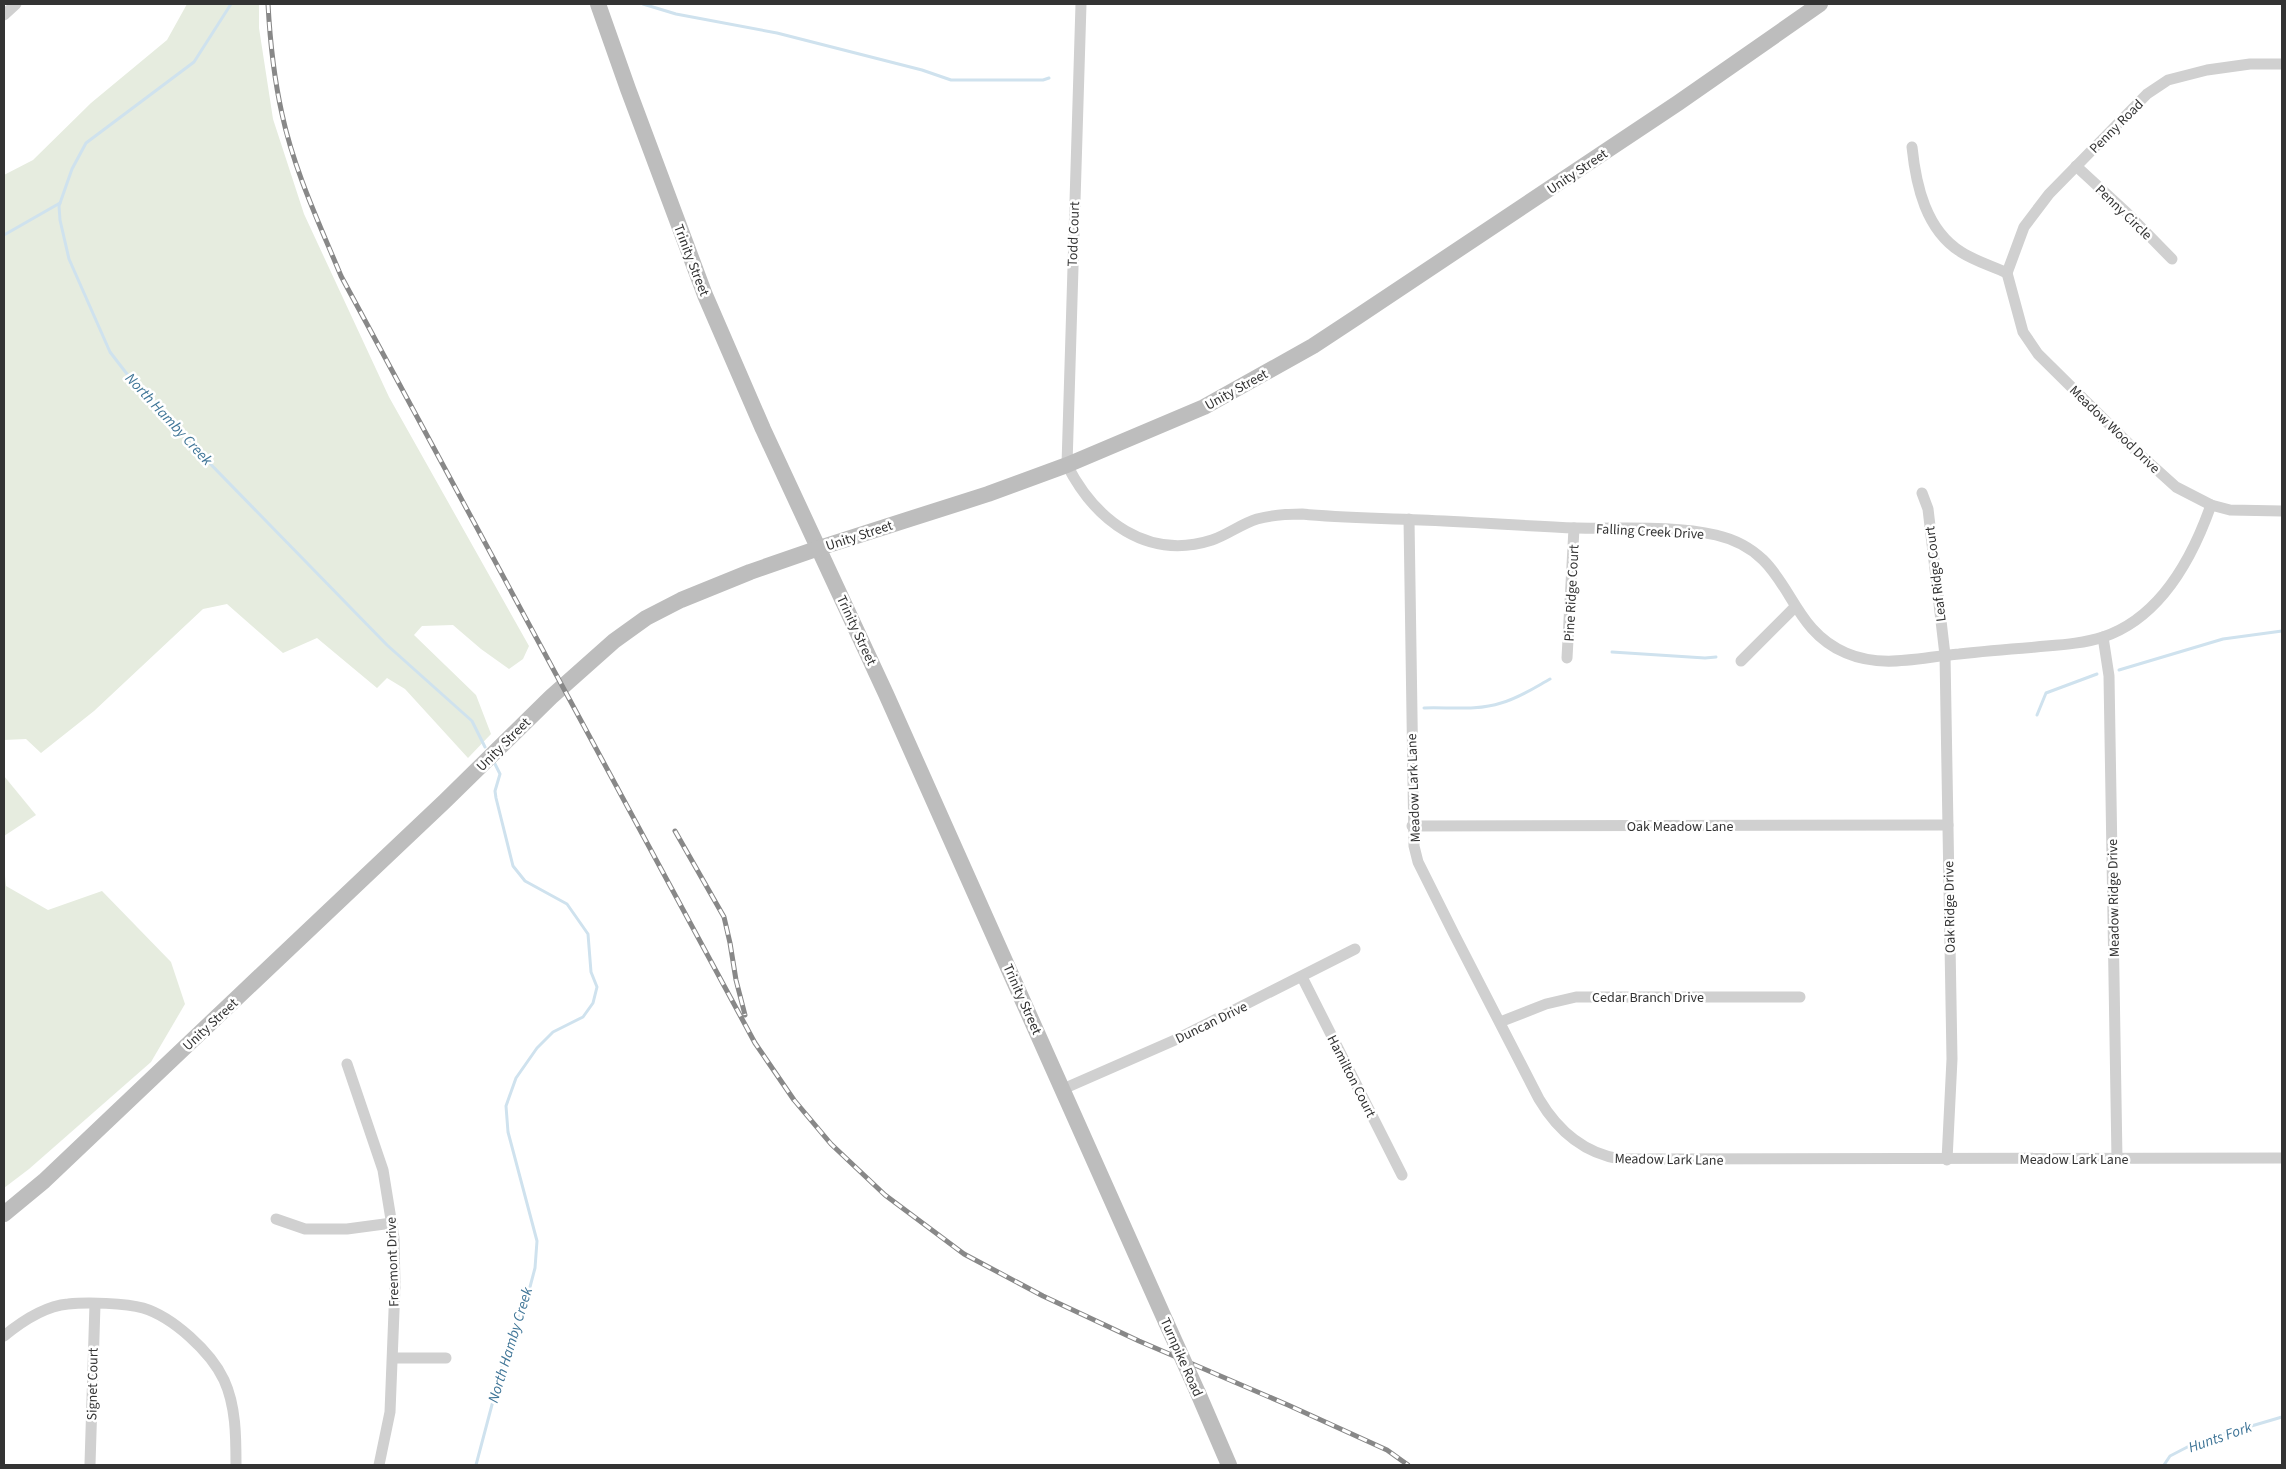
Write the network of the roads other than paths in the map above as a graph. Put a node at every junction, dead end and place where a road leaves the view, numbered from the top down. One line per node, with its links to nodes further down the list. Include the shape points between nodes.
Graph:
1 (16, 4): 5 (street)
2 (598, 4): 17 (street, Trinity Street, via 705,295)
3 (1081, 4): 11 (street, Todd Court)
4 (1820, 4): 11 (street, Unity Street, via 1313,346 1204,407)
5 (4, 15)
6 (2282, 64): 8 (street, Penny Road, via 2250,64 2207,70 2168,80 2147,94)
7 (1912, 147): 10 (street, via 1915,177 1939,233 1961,252)
8 (2076, 166): 9 (street, Penny Circle); 10 (street, Penny Road, via 2024,227)
9 (2172, 259)
10 (2007, 273): 13 (street, Meadow Wood Drive, via 2023,332 2038,354 2176,487)
11 (1067, 465): 15 (street, Falling Creek Drive, via 1096,509 1135,538 1161,544 1179,546 1212,540 1256,520 1280,515); 17 (street, Unity Street)
12 (1922, 494): 20 (street, Leaf Ridge Court, via 1928,508)
13 (2211, 506): 14 (street, Meadow Wood Drive, via 2230,510); 19 (street, Falling Creek Drive, via 2201,534 2168,589 2142,614)
14 (2282, 510)
15 (1409, 520): 16 (street, Falling Creek Drive); 24 (street, Meadow Lark Lane)
16 (1574, 528): 18 (street, Falling Creek Drive, via 1675,530 1717,535 1751,549 1765,560 1784,584); 21 (street, Pine Ridge Court)
17 (819, 548): 30 (street, Trinity Street); 35 (street, Unity Street, via 681,600 646,618 614,641 550,697 445,801 50,1175)
18 (1796, 607): 20 (street, Falling Creek Drive, via 1812,629 1846,653 1871,660 1897,662); 22 (street)
19 (2103, 637): 20 (street, Falling Creek Drive, via 2067,644); 32 (street, Meadow Ridge Drive, via 2109,676)
20 (1945, 655): 23 (street, Oak Ridge Drive)
21 (1567, 658)
22 (1741, 660)
23 (1948, 825): 24 (street, Oak Meadow Lane); 33 (street, Oak Ridge Drive, via 1952,1059)
24 (1412, 826): 28 (street, Meadow Lark Lane, via 1418,862)
25 (1355, 949): 26 (street, Duncan Drive)
26 (1302, 977): 30 (street, Duncan Drive, via 1175,1040); 34 (street, Hamilton Court)
27 (1800, 997): 28 (street, Cedar Branch Drive, via 1576,997 1546,1004)
28 (1500, 1022): 33 (street, Meadow Lark Lane, via 1550,1117 1570,1138 1605,1157)
29 (347, 1064): 37 (street, Freemont Drive, via 383,1170)
30 (1063, 1089): 38 (street, Trinity Street)
31 (2282, 1158): 32 (street, Meadow Lark Lane)
32 (2117, 1159): 33 (street, Meadow Lark Lane)
33 (1947, 1160)
34 (1402, 1175)
35 (4, 1214)
36 (276, 1220): 37 (street, via 305,1229 347,1229)
37 (392, 1223): 41 (street, Freemont Drive, via 395,1278)
38 (1133, 1249): 46 (street, Turnpike Road, bridge)
39 (95, 1304): 40 (street, via 66,1304 44,1311); 43 (street, Signet Court); 44 (street, via 144,1308 178,1326 207,1352 224,1379 234,1408)
40 (4, 1336)
41 (393, 1358): 42 (street); 45 (street, Freemont Drive, via 390,1412)
42 (446, 1358)
43 (90, 1464)
44 (236, 1465)
45 (379, 1465)
46 (1229, 1465)

